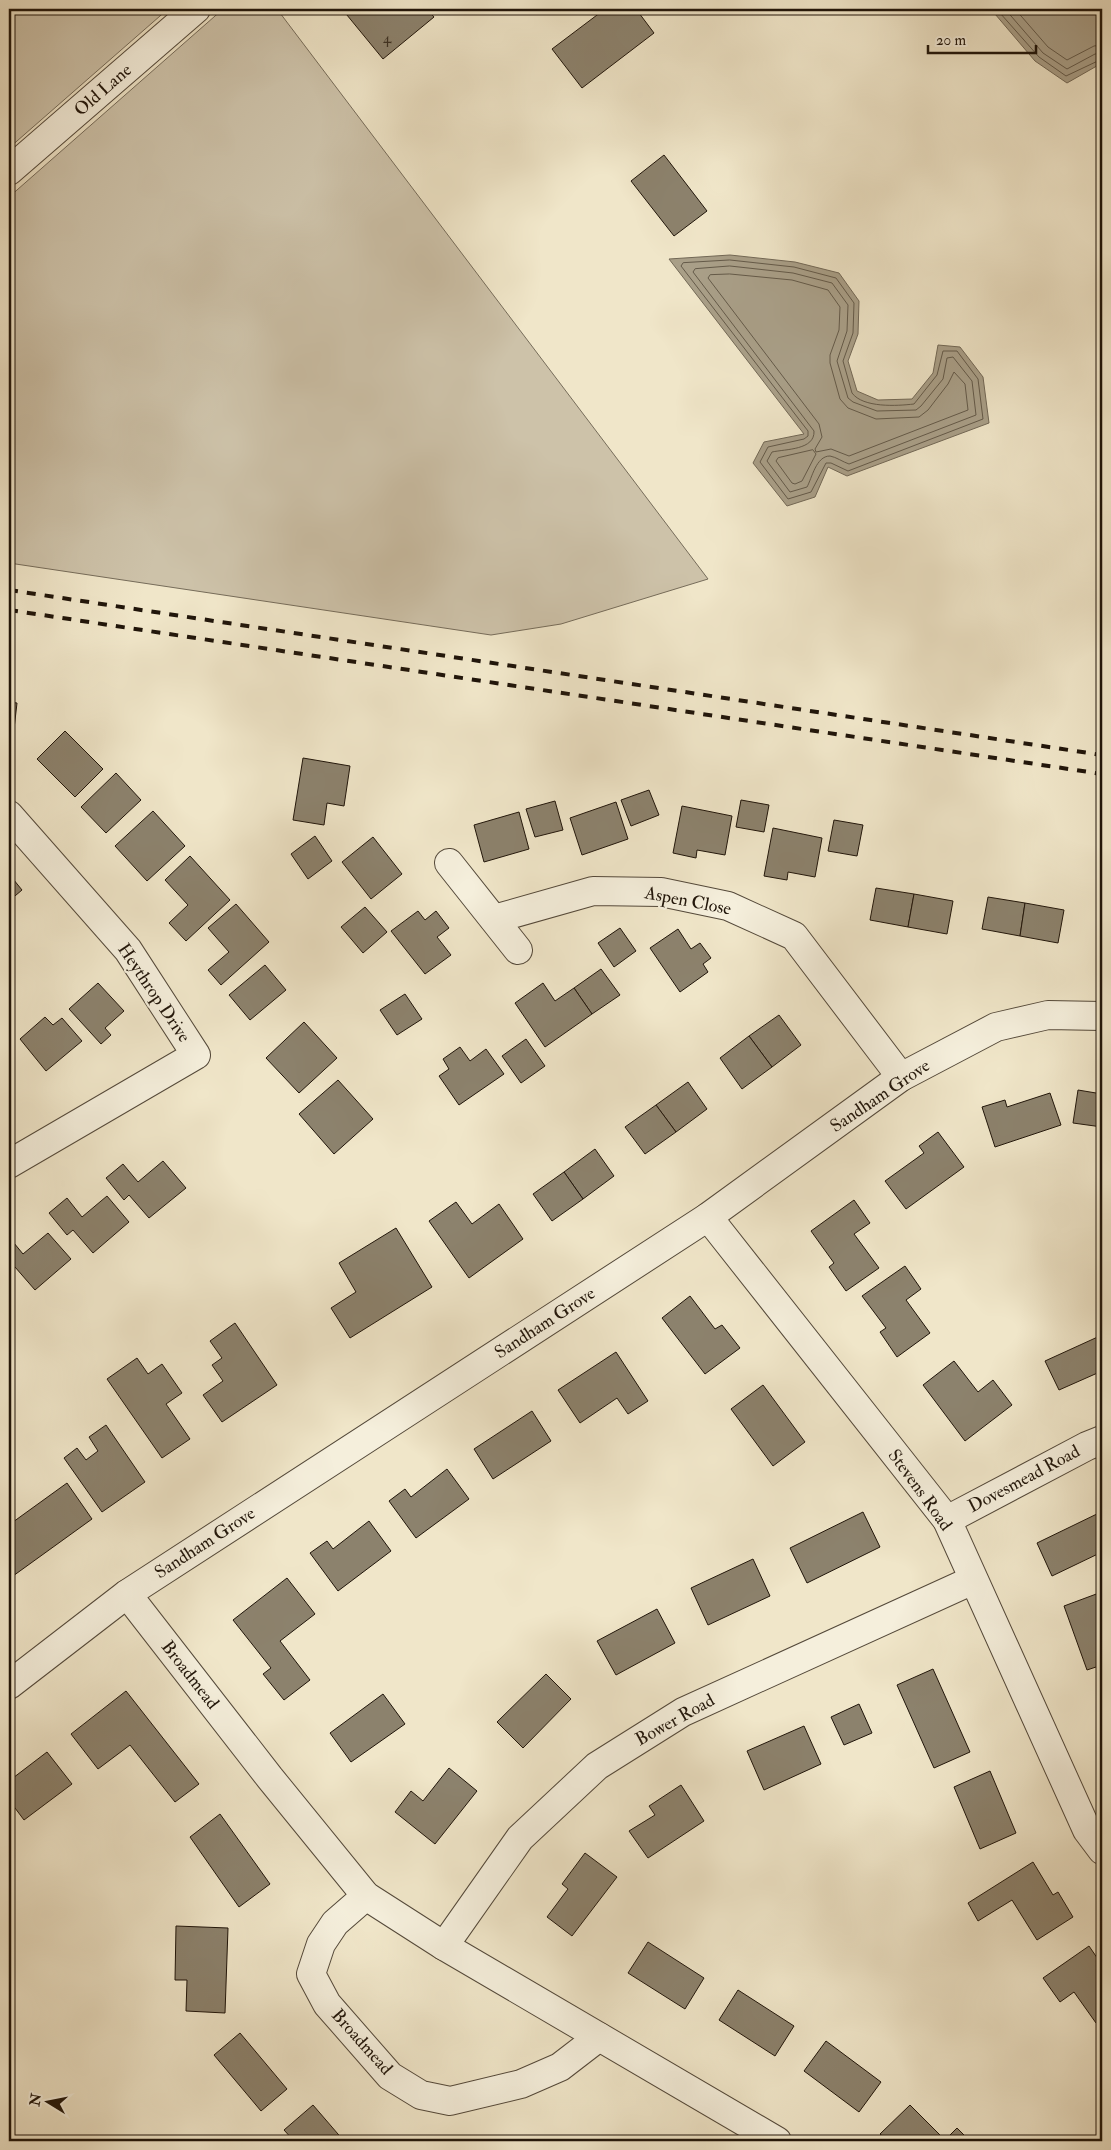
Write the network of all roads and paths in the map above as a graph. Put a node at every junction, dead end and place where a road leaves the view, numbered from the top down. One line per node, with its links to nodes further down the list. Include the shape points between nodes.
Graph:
1 (196, 9): 2 (street, Old Lane)
2 (9, 171)
3 (9, 815): 9 (street, Heythrop Drive, via 128,950 196,1055)
4 (448, 863): 5 (street)
5 (494, 920): 6 (street); 8 (street, Aspen Close, via 593,890 661,892 728,906 794,936)
6 (518, 950)
7 (1102, 1016): 8 (street, Sandham Grove, via 1048,1015 996,1027)
8 (901, 1077): 10 (street, Sandham Grove)
9 (9, 1164)
10 (708, 1217): 12 (street, Stevens Road); 14 (street, Sandham Grove)
11 (1102, 1440): 12 (street, Dovesmead Road)
12 (946, 1520): 13 (street, Stevens Road)
13 (973, 1580): 16 (street, Stevens Road, via 1087,1830); 18 (street, Bower Road, via 683,1712 597,1766 520,1838)
14 (127, 1594): 15 (street, Sandham Grove); 17 (street, Broadmead)
15 (9, 1686)
16 (1102, 1850)
17 (366, 1896): 18 (street, Broadmead); 19 (street, Broadmead, via 335,1923 321,1944 311,1974 327,2004 390,2076 421,2095 450,2100 521,2084 560,2067)
18 (444, 1946): 19 (street, Broadmead)
19 (598, 2037): 20 (street, Broadmead)
20 (777, 2141)

